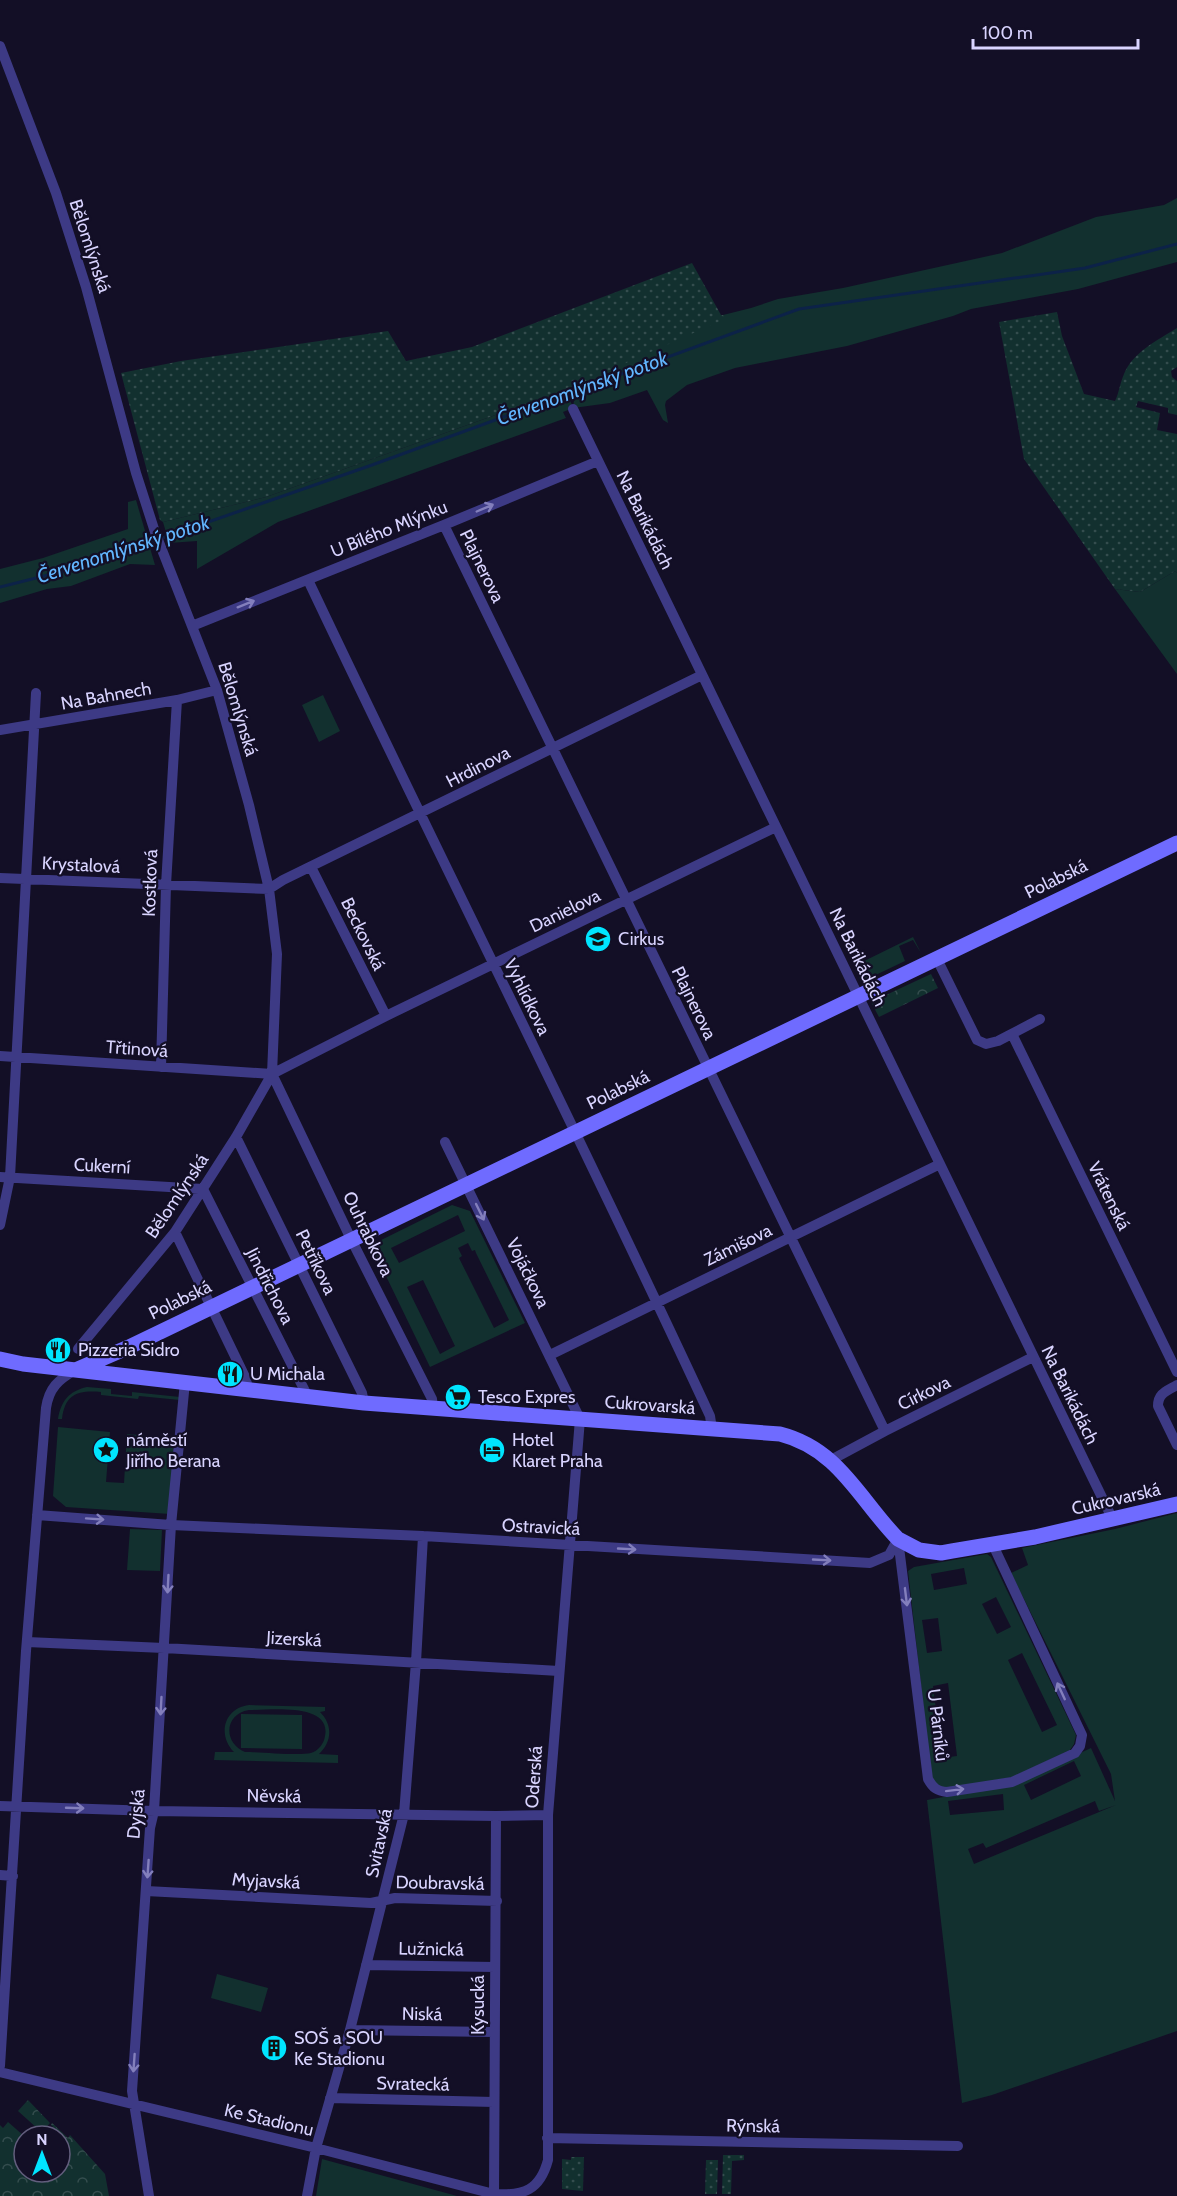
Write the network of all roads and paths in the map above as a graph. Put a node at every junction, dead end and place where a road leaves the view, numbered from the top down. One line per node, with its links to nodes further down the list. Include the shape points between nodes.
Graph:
1 (0, 46): 6 (street, Bělomlýnská, via 56,193 86,287 136,473)
2 (573, 409): 3 (street, Na Barikádách)
3 (598, 461): 4 (street, U Bílého Mlýnku, one-way to 3); 7 (street, Na Barikádách)
4 (444, 525): 5 (street, U Bílého Mlýnku); 13 (street, Plajnerova)
5 (308, 580): 6 (street, U Bílého Mlýnku, one-way to 5); 14 (street, Vyhlídkova)
6 (192, 626): 8 (street, Bělomlýnská)
7 (702, 675): 13 (street, Hrdinova); 15 (street, Na Barikádách)
8 (217, 690): 10 (street, Na Bahnech); 21 (street, Bělomlýnská)
9 (36, 693): 11 (street)
10 (177, 700): 11 (street, Na Bahnech); 20 (street, Kostková)
11 (35, 724): 12 (street, Na Bahnech); 19 (street)
12 (0, 730)
13 (552, 748): 14 (street, Hrdinova); 22 (street, Plajnerova)
14 (419, 814): 17 (street, Hrdinova); 24 (street, Vyhlídkova)
15 (776, 828): 22 (street, Danielova); 25 (street, Na Barikádách)
16 (1177, 843): 23 (street, Polabská)
17 (311, 867): 21 (street, Hrdinova); 26 (street, Beckovská)
18 (0, 878): 19 (street, Krystalová)
19 (26, 879): 20 (street, Krystalová); 30 (street)
20 (166, 885): 21 (street, Krystalová); 31 (street, Kostková)
21 (269, 889): 33 (street, Bělomlýnská, via 277,954)
22 (625, 900): 24 (street, Danielova); 32 (street, Plajnerova)
23 (937, 959): 25 (street, Polabská); 28 (street, via 977,1040 986,1044)
24 (493, 965): 26 (street, Danielova); 34 (street, Vyhlídkova)
25 (858, 996): 32 (street, Polabská); 37 (street, Na Barikádách)
26 (386, 1016): 33 (street, Danielova)
27 (1040, 1019): 28 (street)
28 (1012, 1034): 54 (street, Vrátenská)
29 (0, 1056): 30 (street, Třtinová)
30 (18, 1057): 31 (street, Třtinová); 38 (street)
31 (161, 1067): 33 (street, Třtinová)
32 (708, 1069): 34 (street, Polabská); 43 (street, Plajnerova)
33 (272, 1074): 35 (street, Bělomlýnská); 44 (street, Ouhrabkova)
34 (574, 1133): 39 (street, Polabská); 47 (street, Vyhlídkova)
35 (236, 1137): 40 (street, Bělomlýnská); 45 (street, Petříkova)
36 (445, 1142): 39 (street, Vojáčkova)
37 (940, 1164): 43 (street, Zámišova); 51 (street, Na Barikádách)
38 (5, 1177): 40 (street, Cukerní); 41 (street)
39 (466, 1184): 44 (street, Polabská); 50 (street, Vojáčkova, one-way to 50)
40 (203, 1189): 42 (street, Bělomlýnská); 46 (street, Jindřichova)
41 (0, 1225)
42 (175, 1232): 48 (street); 49 (street, Bělomlýnská)
43 (791, 1238): 47 (street, Zámišova); 63 (street, Plajnerova)
44 (351, 1239): 45 (street, Polabská); 60 (street, Ouhrabkova, via 432,1399)
45 (299, 1264): 46 (street, Polabská); 59 (street, Petříkova)
46 (251, 1287): 48 (street, Polabská); 58 (street, Jindřichova)
47 (658, 1303): 50 (street, Zámišova); 62 (street, Vyhlídkova, via 710,1416)
48 (211, 1307): 53 (street, Polabská); 57 (street)
49 (78, 1349)
50 (550, 1355): 61 (street, Vojáčkova)
51 (1033, 1357): 63 (street, Církova); 68 (street, Na Barikádách)
52 (0, 1359): 53 (street, Cukrovarská)
53 (75, 1370): 55 (street, Cukrovarská); 67 (street, via 56,1383 47,1398)
54 (1177, 1372)
55 (185, 1382): 57 (street, Cukrovarská); 69 (street)
56 (1177, 1385): 64 (street, via 1158,1400)
57 (249, 1390): 58 (street, Cukrovarská)
58 (308, 1397): 59 (street, Cukrovarská)
59 (364, 1403): 60 (street, Cukrovarská)
60 (433, 1409): 61 (street, Cukrovarská)
61 (580, 1419): 62 (street, Cukrovarská); 72 (street, Oderská)
62 (712, 1429): 65 (street, Cukrovarská, via 791,1437)
63 (885, 1431): 65 (street, Církova)
64 (1177, 1445)
65 (831, 1460): 71 (street, Cukrovarská)
66 (1177, 1504): 68 (street, Cukrovarská)
67 (37, 1515): 69 (street, one-way to 69); 74 (street)
68 (1113, 1520): 73 (street, Cukrovarská)
69 (171, 1525): 70 (street, Ostravická); 75 (street, Dyjská, one-way to 75)
70 (423, 1536): 72 (street, Ostravická); 76 (street, Svitavská)
71 (898, 1539): 72 (street, Ostravická, one-way to 71, via 870,1563 889,1555); 73 (street, Cukrovarská, via 930,1552); 73 (street, U Párníků, one-way to 73, via 928,1779 939,1791 947,1792 1012,1782 1075,1753 1080,1746 1082,1735)
72 (569, 1545): 77 (street, Oderská)
73 (993, 1545)
74 (27, 1642): 75 (street, Jizerská); 79 (street)
75 (164, 1648): 76 (street, Jizerská); 80 (street, Dyjská, one-way to 80)
76 (416, 1662): 77 (street, Jizerská); 81 (street, Svitavská)
77 (559, 1671): 82 (street, Oderská)
78 (0, 1806): 79 (street, Něvská)
79 (16, 1807): 80 (street, Něvská, one-way to 80); 85 (street)
80 (154, 1811): 81 (street, Něvská); 86 (street, Dyjská, one-way to 86)
81 (404, 1814): 83 (street, Něvská); 87 (street, Svitavská)
82 (548, 1815): 83 (street, Něvská); 100 (street, Oderská)
83 (496, 1816): 88 (street, Kysucká)
84 (0, 1875): 85 (street)
85 (13, 1876): 89 (street)
86 (147, 1891): 87 (street, Myjavská, via 371,1903); 99 (street, Dyjská, one-way to 99)
87 (383, 1900): 88 (street, Doubravská); 90 (street, Svitavská)
88 (497, 1901): 91 (street, Kysucká)
89 (4, 1955): 92 (street)
90 (366, 1965): 91 (street, Lužnická); 93 (street, Svitavská)
91 (495, 1967): 94 (street, Kysucká)
92 (1, 2023): 95 (street)
93 (350, 2030): 94 (street, Niská); 97 (street, Svitavská)
94 (494, 2032): 98 (street, Kysucká)
95 (0, 2066)
96 (0, 2072): 99 (street, Ke Stadionu)
97 (330, 2098): 98 (street, Svratecká); 102 (street, Svitavská)
98 (494, 2102): 104 (street, Kysucká)
99 (134, 2105): 102 (street, Ke Stadionu); 105 (street, Dyjská)
100 (547, 2138): 101 (street, Rýnská); 103 (street, Ke Stadionu, via 548,2160)
101 (958, 2146)
102 (316, 2148): 104 (street, Ke Stadionu); 106 (street, Svitavská)
103 (534, 2193): 104 (street, Ke Stadionu)
104 (494, 2194)
105 (149, 2196)
106 (307, 2196)

